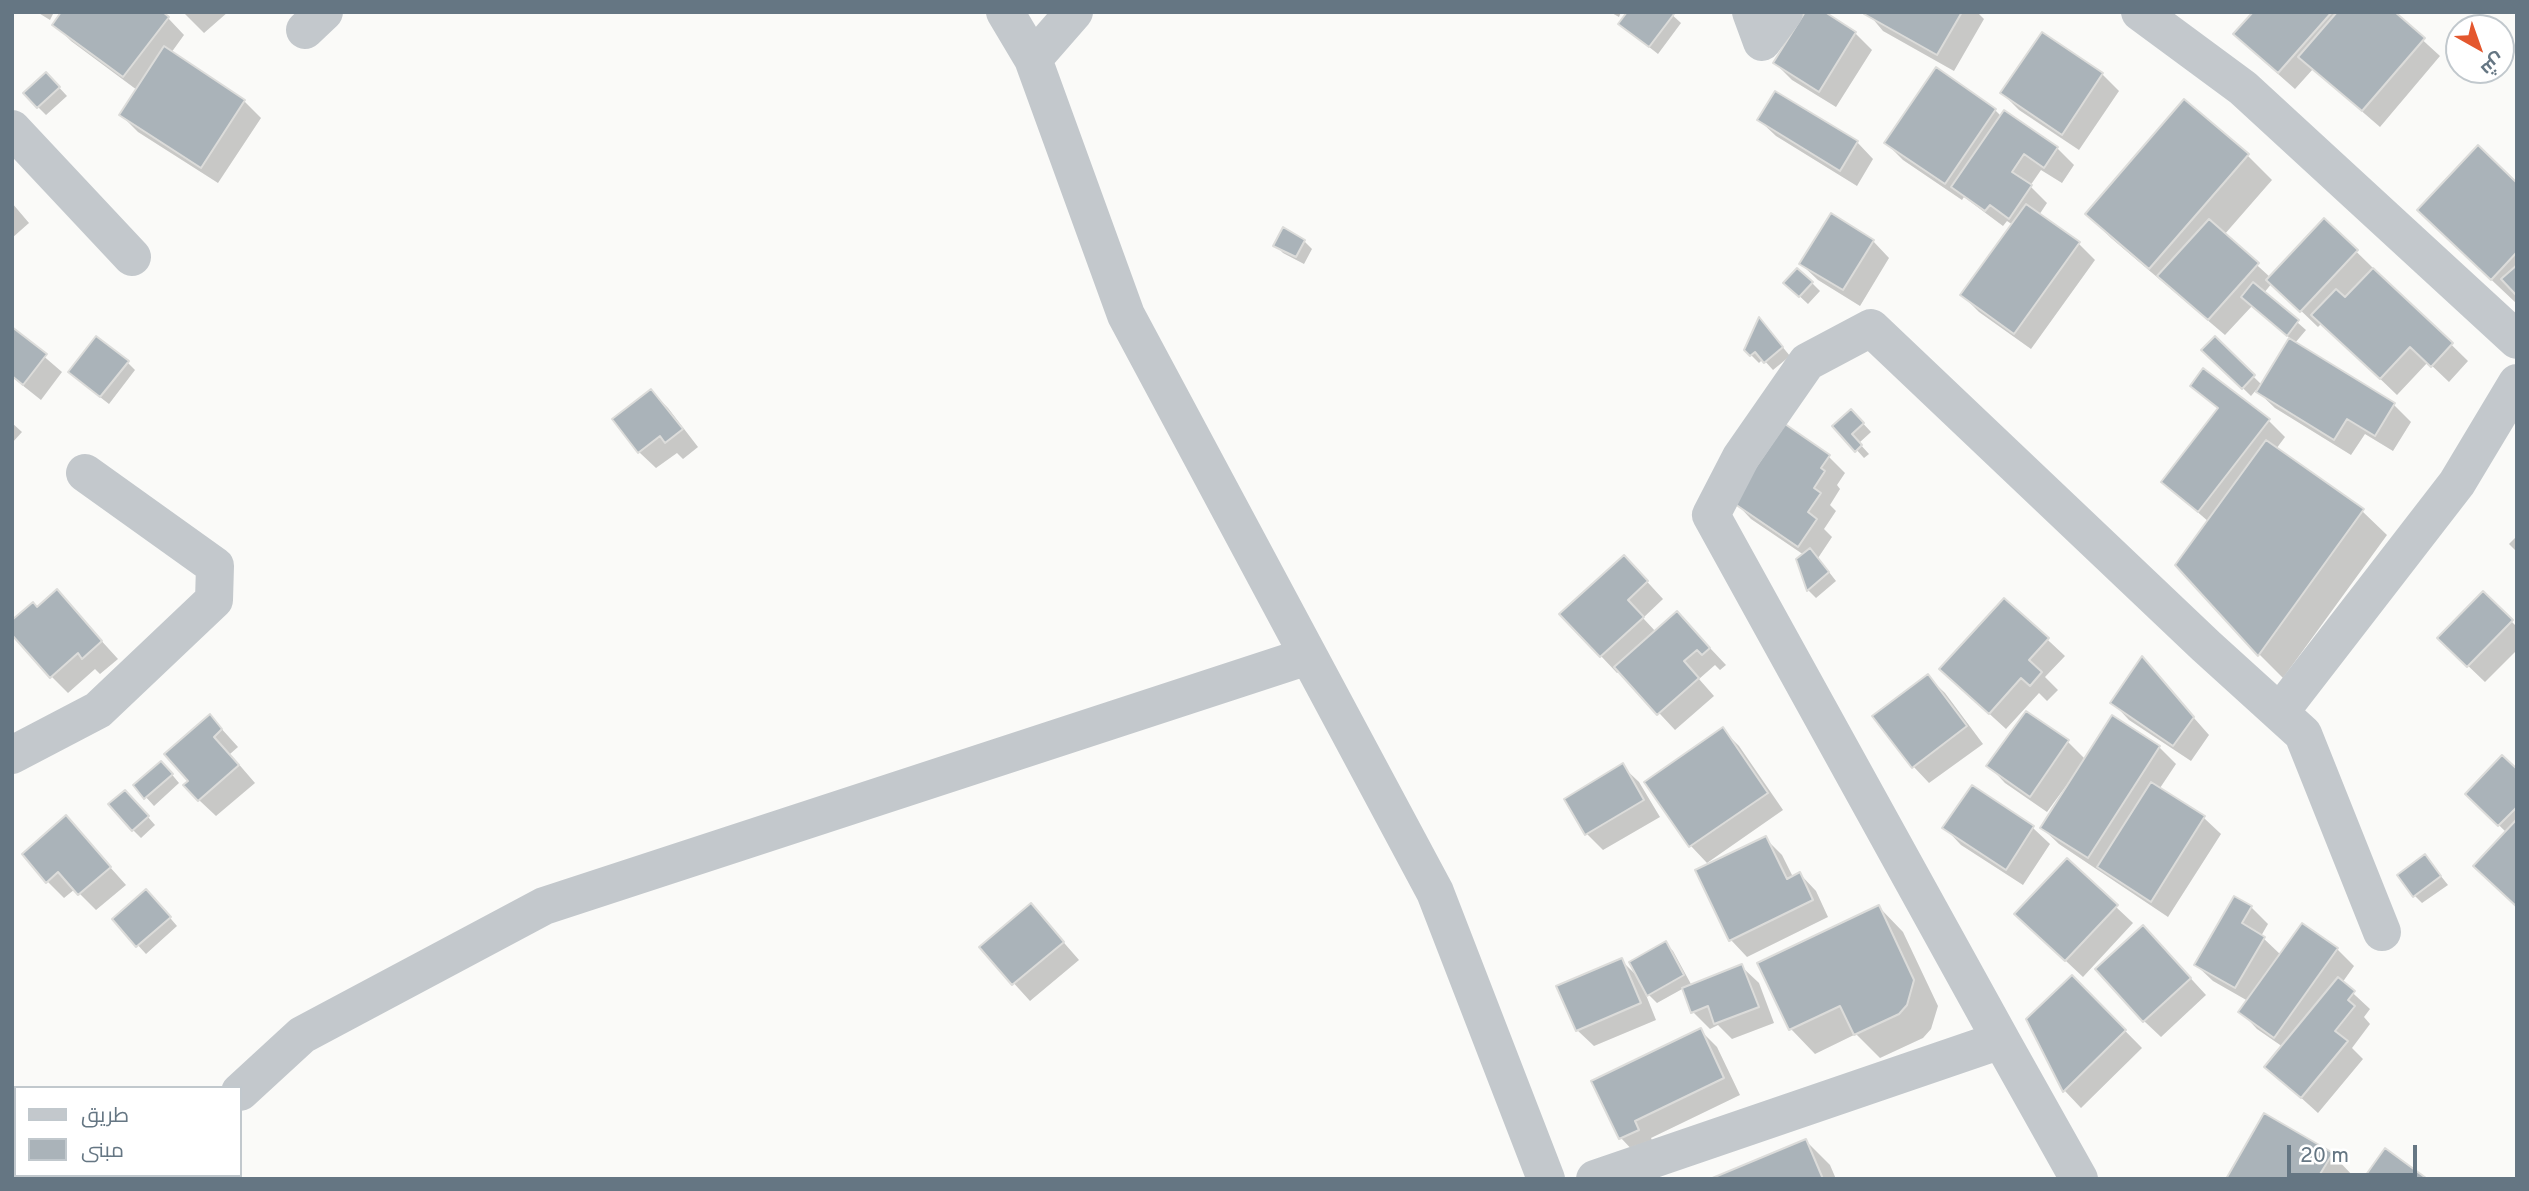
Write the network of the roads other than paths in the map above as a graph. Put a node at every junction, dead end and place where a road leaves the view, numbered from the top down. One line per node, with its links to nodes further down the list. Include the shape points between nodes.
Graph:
1 (1005, 12): 6 (street)
2 (1074, 12): 6 (street)
3 (1751, 12): 4 (street, via 1762,42)
4 (1784, 12)
5 (2140, 12): 9 (street, via 2243,88)
6 (1033, 59): 12 (street, via 1126,315)
7 (12, 129): 8 (street)
8 (132, 257)
9 (2517, 340)
10 (2517, 383): 13 (street, via 2457,483)
11 (85, 473): 14 (street, via 215,566 214,600 98,710)
12 (1308, 656): 17 (street, via 544,906 302,1035); 18 (street, via 1435,892)
13 (2280, 712): 15 (street, via 2304,734); 16 (street, via 1871,328 1807,362 1741,457 1711,515)
14 (12, 755)
15 (2382, 932)
16 (2001, 1040): 19 (street); 20 (street)
17 (242, 1089)
18 (1545, 1179)
19 (1595, 1179)
20 (2079, 1179)

